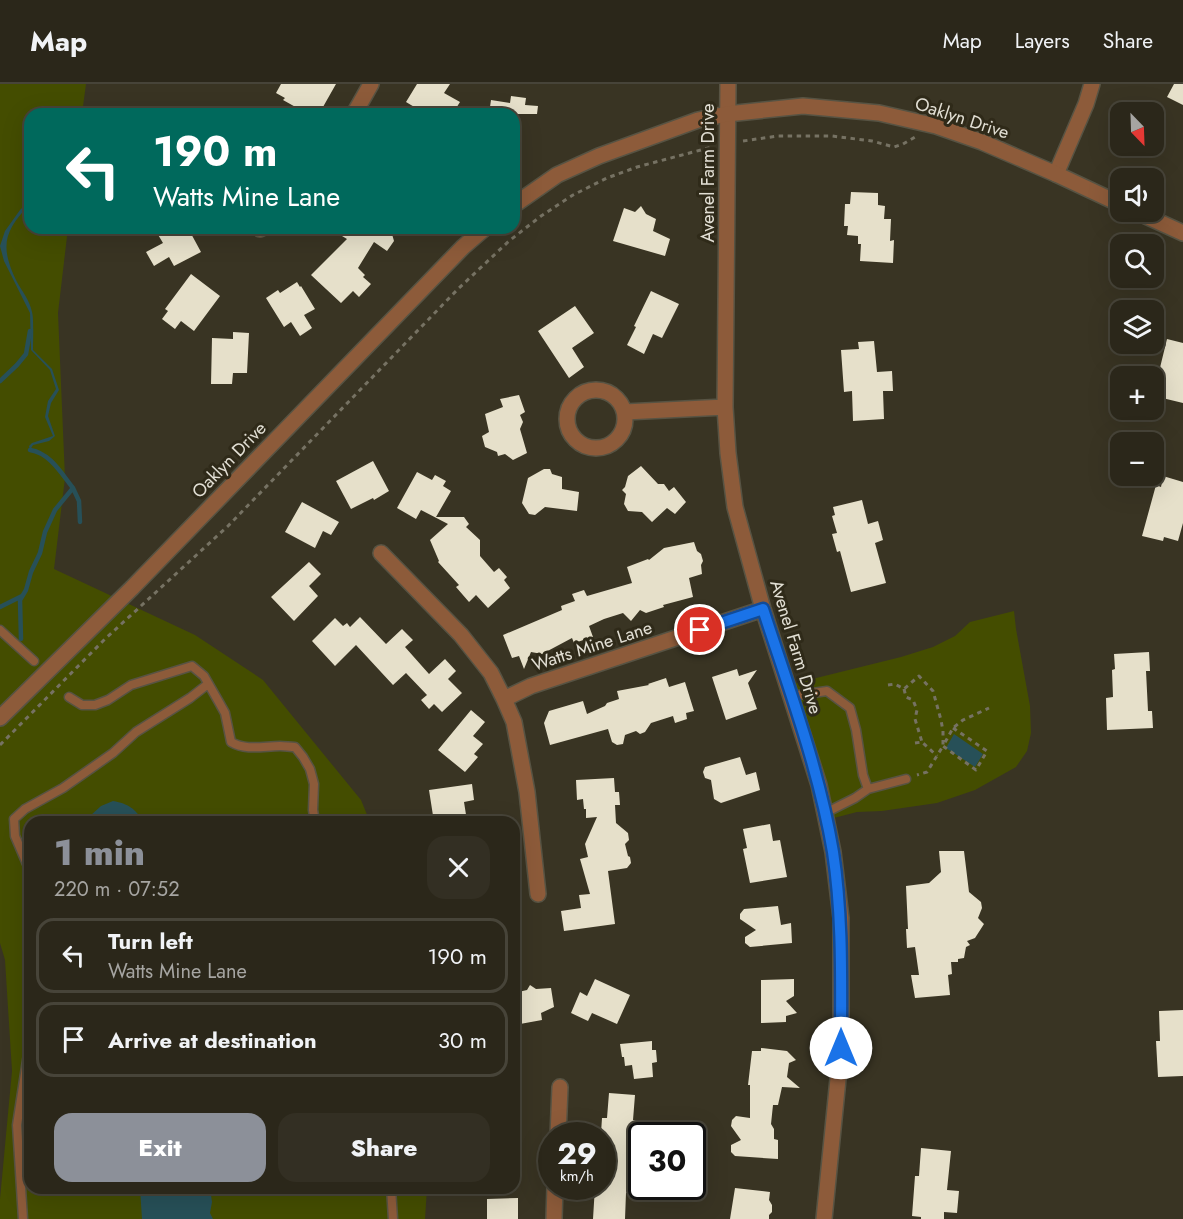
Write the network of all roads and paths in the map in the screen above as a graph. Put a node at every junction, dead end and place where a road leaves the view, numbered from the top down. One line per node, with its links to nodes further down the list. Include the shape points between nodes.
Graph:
1 (370, 84): 4 (street)
2 (728, 84): 5 (street, Avenel Farm Drive)
3 (1092, 84): 8 (street)
4 (357, 108)
5 (728, 114): 6 (street, Oaklyn Drive, via 803,106 879,113); 7 (street, Avenel Farm Drive); 10 (street, Oaklyn Drive, via 698,120 599,156 557,175)
6 (942, 128): 7 (path, via 894,147 832,136 778,136); 8 (street, Oaklyn Drive)
7 (727, 144): 12 (path, via 607,178 573,195); 16 (street, Avenel Farm Drive)
8 (1056, 174): 9 (street, Oaklyn Drive)
9 (1110, 199)
10 (520, 201)
11 (1159, 222): 13 (street)
12 (520, 232)
13 (1183, 233)
14 (478, 234): 29 (street, Oaklyn Drive)
15 (518, 234): 33 (path, via 458,289 228,526 105,639)
16 (726, 407): 17 (street); 19 (street, Avenel Farm Drive, via 735,507)
17 (625, 412)
18 (381, 553): 27 (street, via 461,635)
19 (763, 609): 25 (street, Avenel Farm Drive); 27 (street, Watts Mine Lane, via 531,686)
20 (0, 630): 21 (lane)
21 (34, 661)
22 (208, 684): 26 (lane, via 192,666 131,685 95,705 82,705); 39 (lane, via 225,713 231,742 238,746 295,747 310,769); 40 (lane, via 63,788 25,808 14,819 15,837)
23 (888, 685): 24 (path)
24 (904, 689): 31 (path, via 906,698 913,700 917,710 915,718); 34 (path, via 919,676 933,691 942,720)
25 (791, 696): 37 (lane, via 827,691 850,708); 38 (street, Avenel Farm Drive)
26 (69, 697)
27 (504, 699): 41 (street, via 514,722 527,792)
28 (989, 708): 30 (path)
29 (0, 718)
30 (953, 728): 34 (path); 34 (path, via 987,752 976,770)
31 (922, 742): 32 (path); 35 (path)
32 (915, 743)
33 (0, 745)
34 (943, 746): 35 (path)
35 (937, 756): 36 (path, via 927,772)
36 (906, 779): 37 (lane)
37 (868, 789): 38 (lane)
38 (825, 813): 50 (street, Avenel Farm Drive, via 841,918 841,1048)
39 (314, 816)
40 (24, 857)
41 (538, 894)
42 (24, 1080): 47 (lane, via 17,1125)
43 (560, 1087): 44 (street)
44 (559, 1122)
45 (391, 1194): 48 (lane)
46 (555, 1200): 49 (street)
47 (23, 1219)
48 (393, 1219)
49 (554, 1219)
50 (824, 1219)

